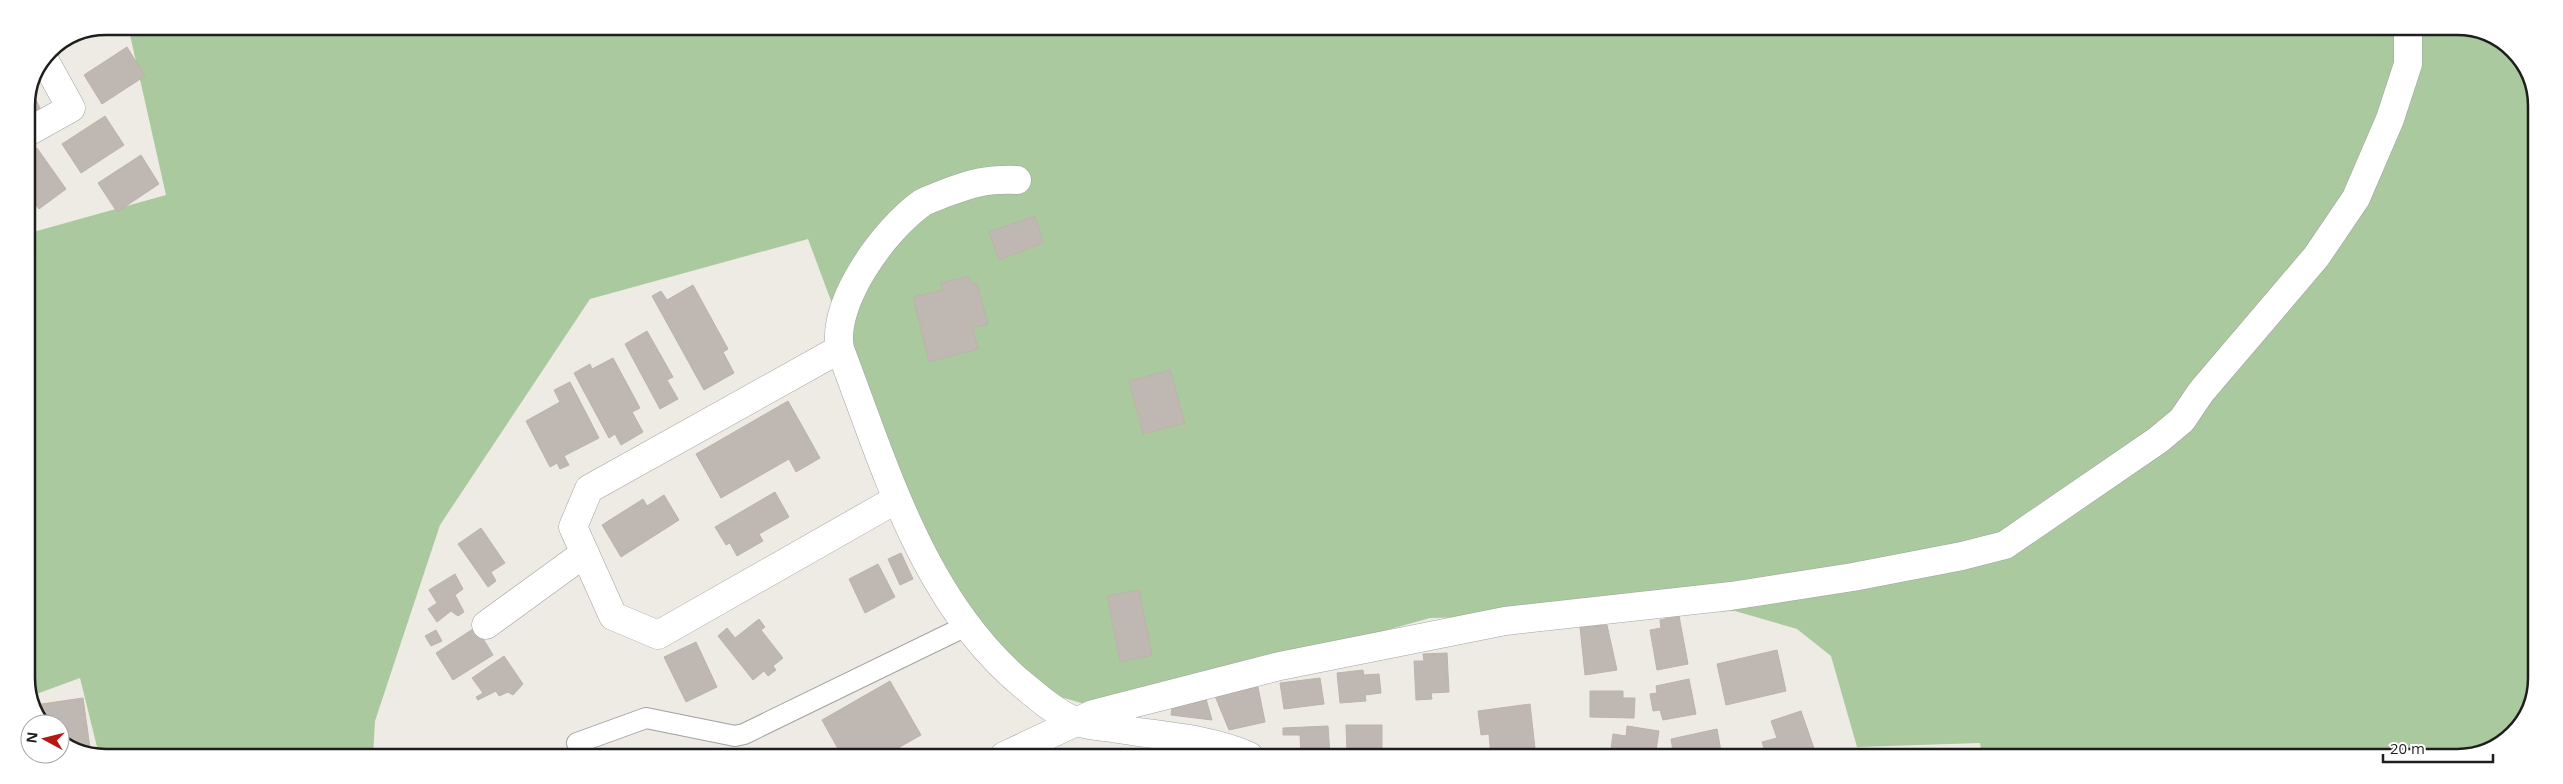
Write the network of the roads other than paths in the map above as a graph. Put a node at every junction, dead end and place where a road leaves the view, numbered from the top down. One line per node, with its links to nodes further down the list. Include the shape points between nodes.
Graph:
1 (2408, 35): 10 (street, via 2408,64 2390,118 2356,198 2316,257 2201,392 2182,420 2005,545 1844,578 1731,596 1505,621 1423,636 1150,698)
2 (48, 66): 3 (street, via 71,108)
3 (35, 128)
4 (1017, 180): 5 (street, via 974,182 924,202 896,224 865,265 849,296 837,338)
5 (840, 349): 6 (street); 7 (street, via 589,489 573,526)
6 (897, 499): 7 (street, via 658,635 613,616); 9 (street, via 932,572)
7 (585, 553): 8 (street)
8 (486, 625)
9 (966, 626): 10 (street, via 1002,669 1039,699); 11 (lane, via 744,734 735,736 646,718)
10 (1076, 722): 12 (street); 13 (street)
11 (577, 744)
12 (1019, 749)
13 (1229, 749)

